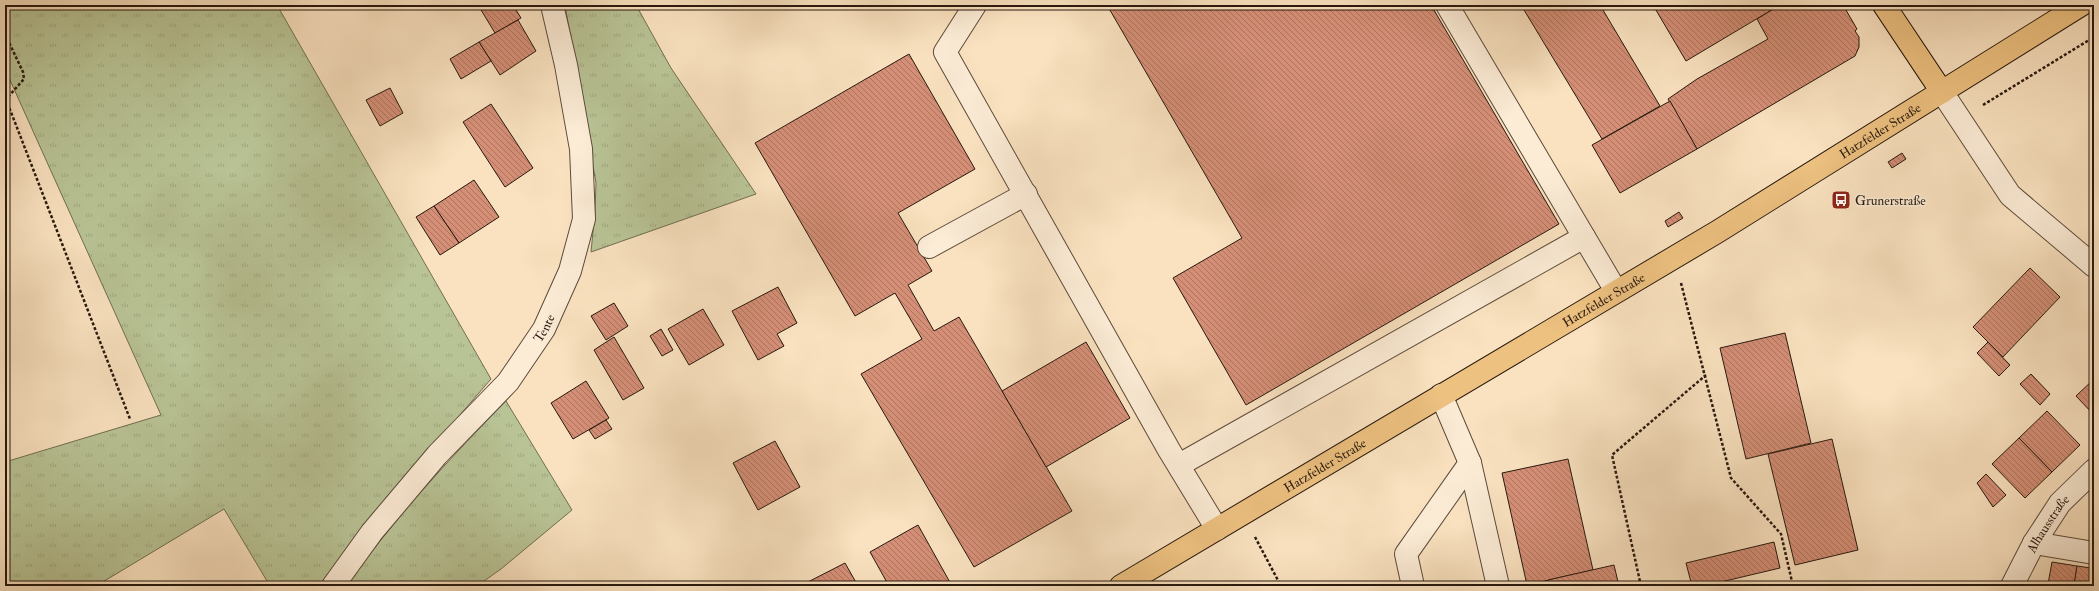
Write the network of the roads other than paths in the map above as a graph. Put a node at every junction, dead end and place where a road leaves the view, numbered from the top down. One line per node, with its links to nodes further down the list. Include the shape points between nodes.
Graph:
1 (552, 5): 19 (street, Tente, via 566,65 580,149 584,219 570,271 544,329 508,382 437,455 372,532)
2 (975, 5): 7 (street, via 945,52)
3 (1447, 5): 8 (street)
4 (1884, 5): 6 (main road)
5 (2081, 5): 6 (main road, Hatzfelder Straße)
6 (1942, 92): 10 (street, via 2010,195); 11 (main road, Hatzfelder Straße)
7 (1026, 194): 9 (street); 14 (street)
8 (1584, 237): 11 (street); 14 (street)
9 (929, 247)
10 (2094, 266)
11 (1616, 291): 12 (main road, Hatzfelder Straße)
12 (1441, 395): 13 (street); 16 (main road, Hatzfelder Straße)
13 (1470, 464): 21 (street, via 1406,554); 22 (street)
14 (1179, 466): 16 (street)
15 (2094, 470): 17 (street, Alhausstraße, via 2060,503)
16 (1217, 529): 20 (main road, Hatzfelder Straße)
17 (2034, 543): 18 (street); 23 (street, Alhausstraße)
18 (2094, 554)
19 (333, 586)
20 (1121, 586)
21 (1413, 586)
22 (1498, 586)
23 (2012, 586)

